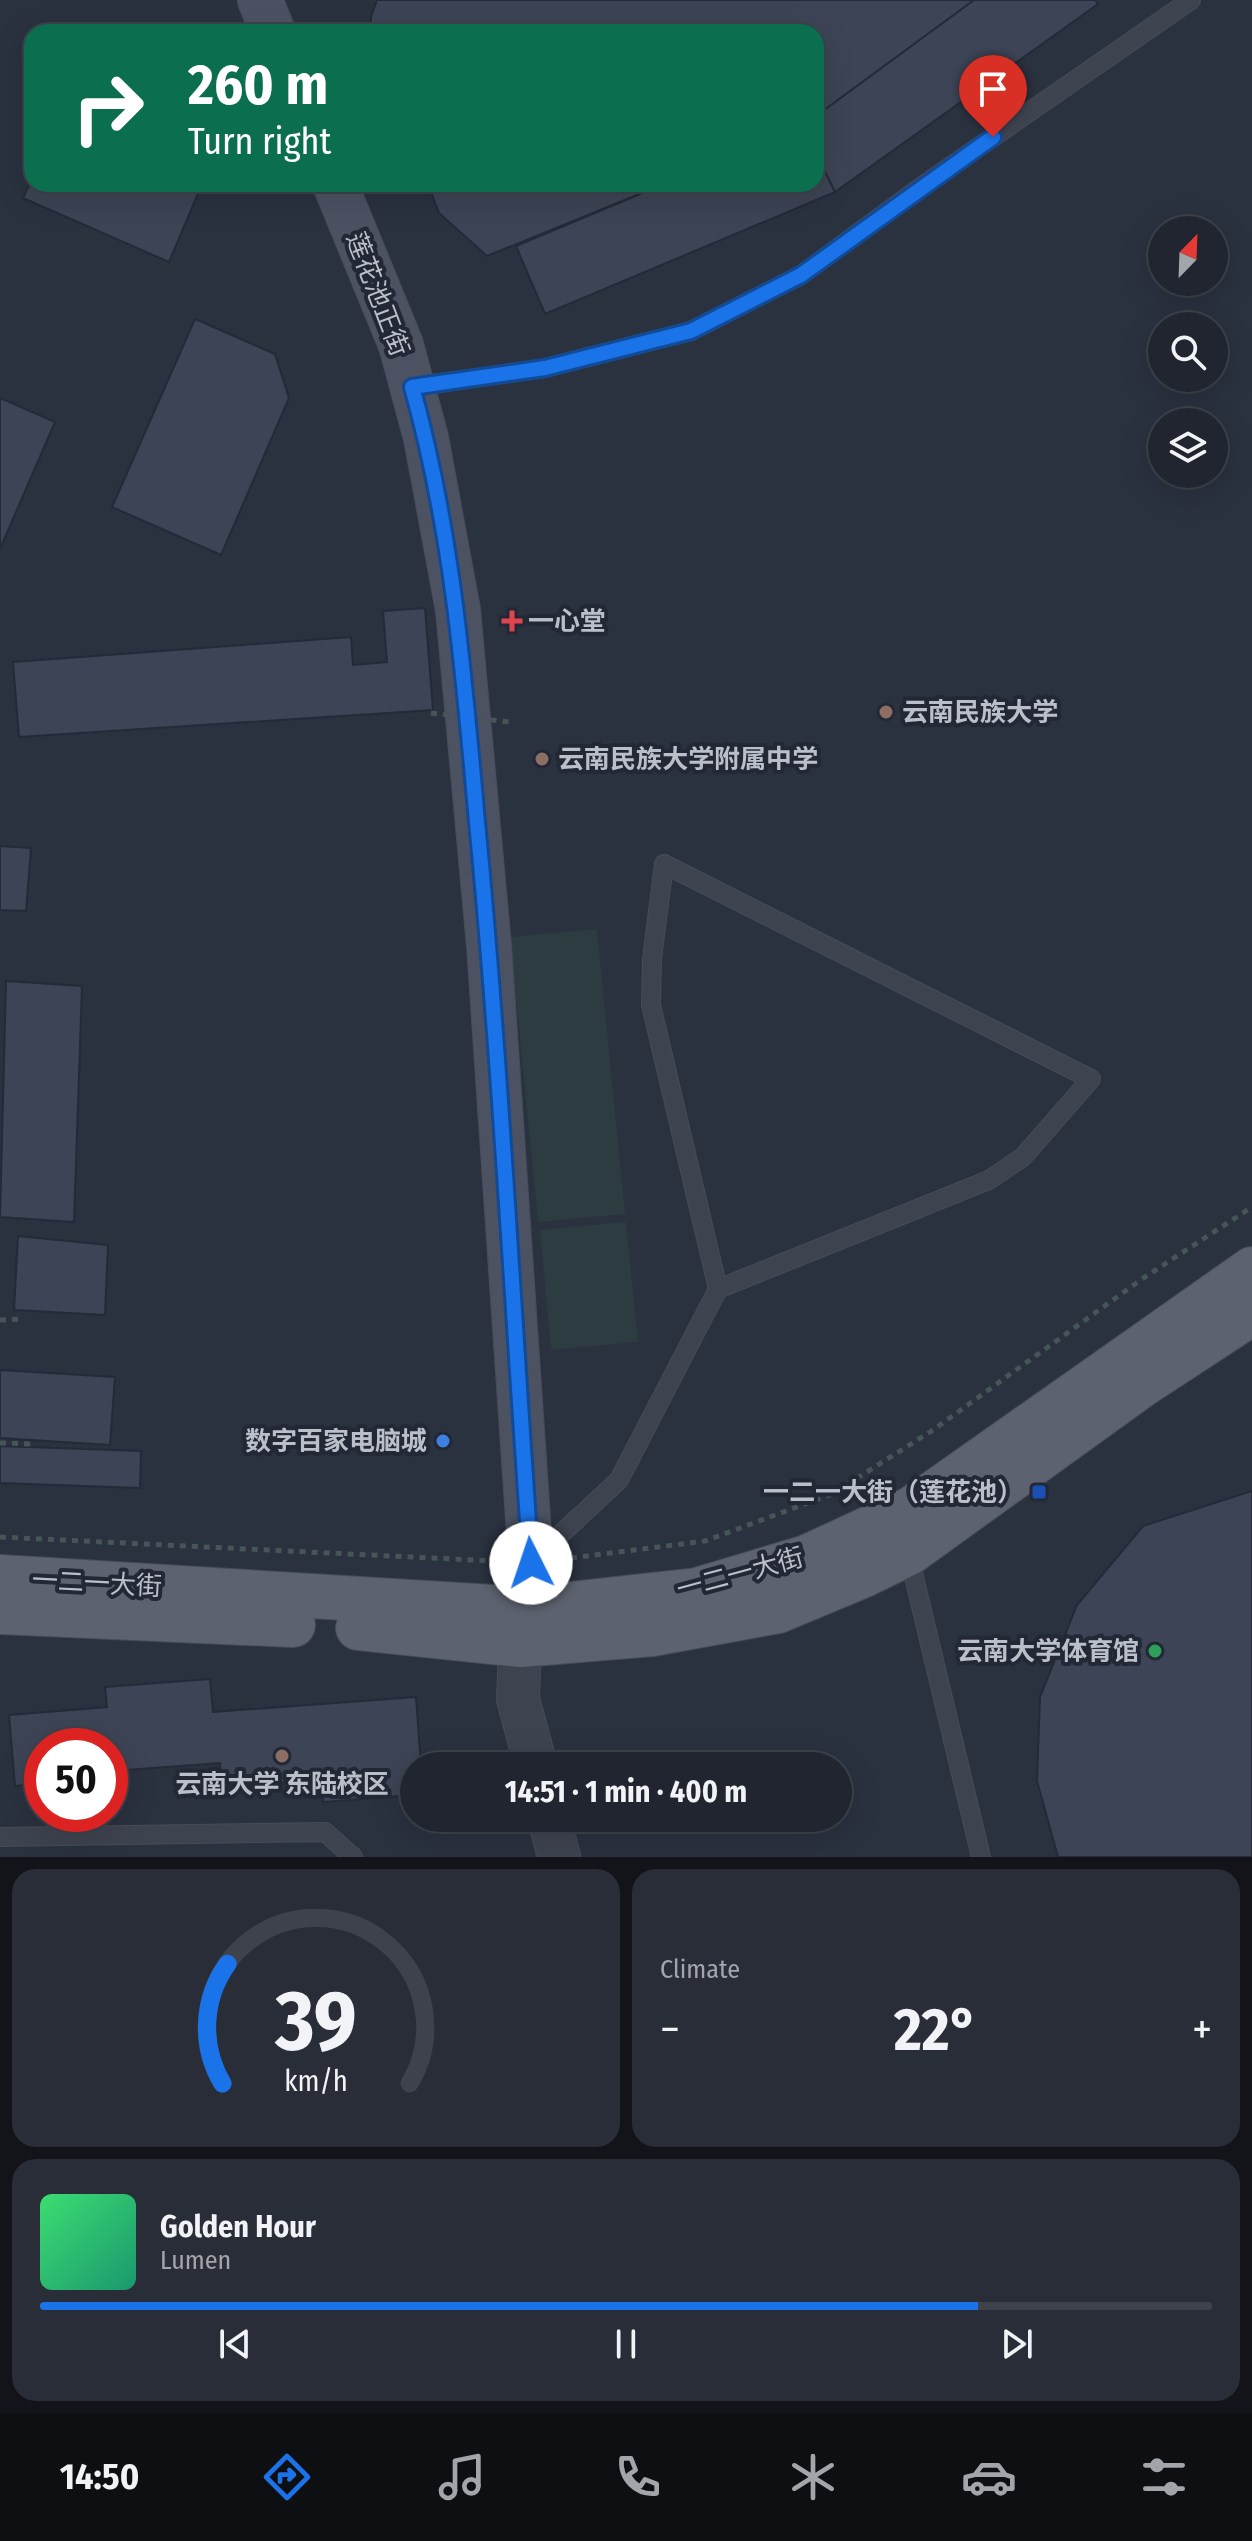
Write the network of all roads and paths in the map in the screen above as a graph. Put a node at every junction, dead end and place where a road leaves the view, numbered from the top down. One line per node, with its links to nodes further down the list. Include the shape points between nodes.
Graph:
1 (260, 0): 3 (main road)
2 (1191, 0): 5 (lane, via 801,275 691,331 545,368)
3 (270, 24)
4 (338, 192): 5 (main road, 莲花池正街, via 401,345)
5 (412, 387): 18 (main road, 莲花池正街, via 458,610 489,946)
6 (431, 713): 7 (path, bridge)
7 (509, 722)
8 (1252, 1207): 18 (path, via 1142,1279 933,1430 832,1494 705,1541)
9 (1252, 1269): 17 (main road, 一二一大街, via 911,1509)
10 (718, 1289): 10 (lane, via 651,1005 664,864 1091,1079 1023,1157 989,1180); 18 (lane, via 619,1480)
11 (1252, 1313): 17 (main road, 一二一大街)
12 (23, 1319): 13 (path)
13 (0, 1320)
14 (0, 1443): 15 (path)
15 (32, 1444)
16 (0, 1537): 18 (path)
17 (897, 1537): 21 (main road, 一二一大街, via 697,1590); 27 (lane)
18 (531, 1563): 21 (main road, 莲花池正街)
19 (0, 1577): 21 (main road, 一二一大街)
20 (0, 1612): 21 (main road, 一二一大街, via 370,1628)
21 (522, 1627): 22 (street, via 518,1699)
22 (532, 1752)
23 (553, 1832): 26 (street)
24 (0, 1837): 25 (lane, via 325,1832)
25 (353, 1857)
26 (559, 1857)
27 (981, 1857)

